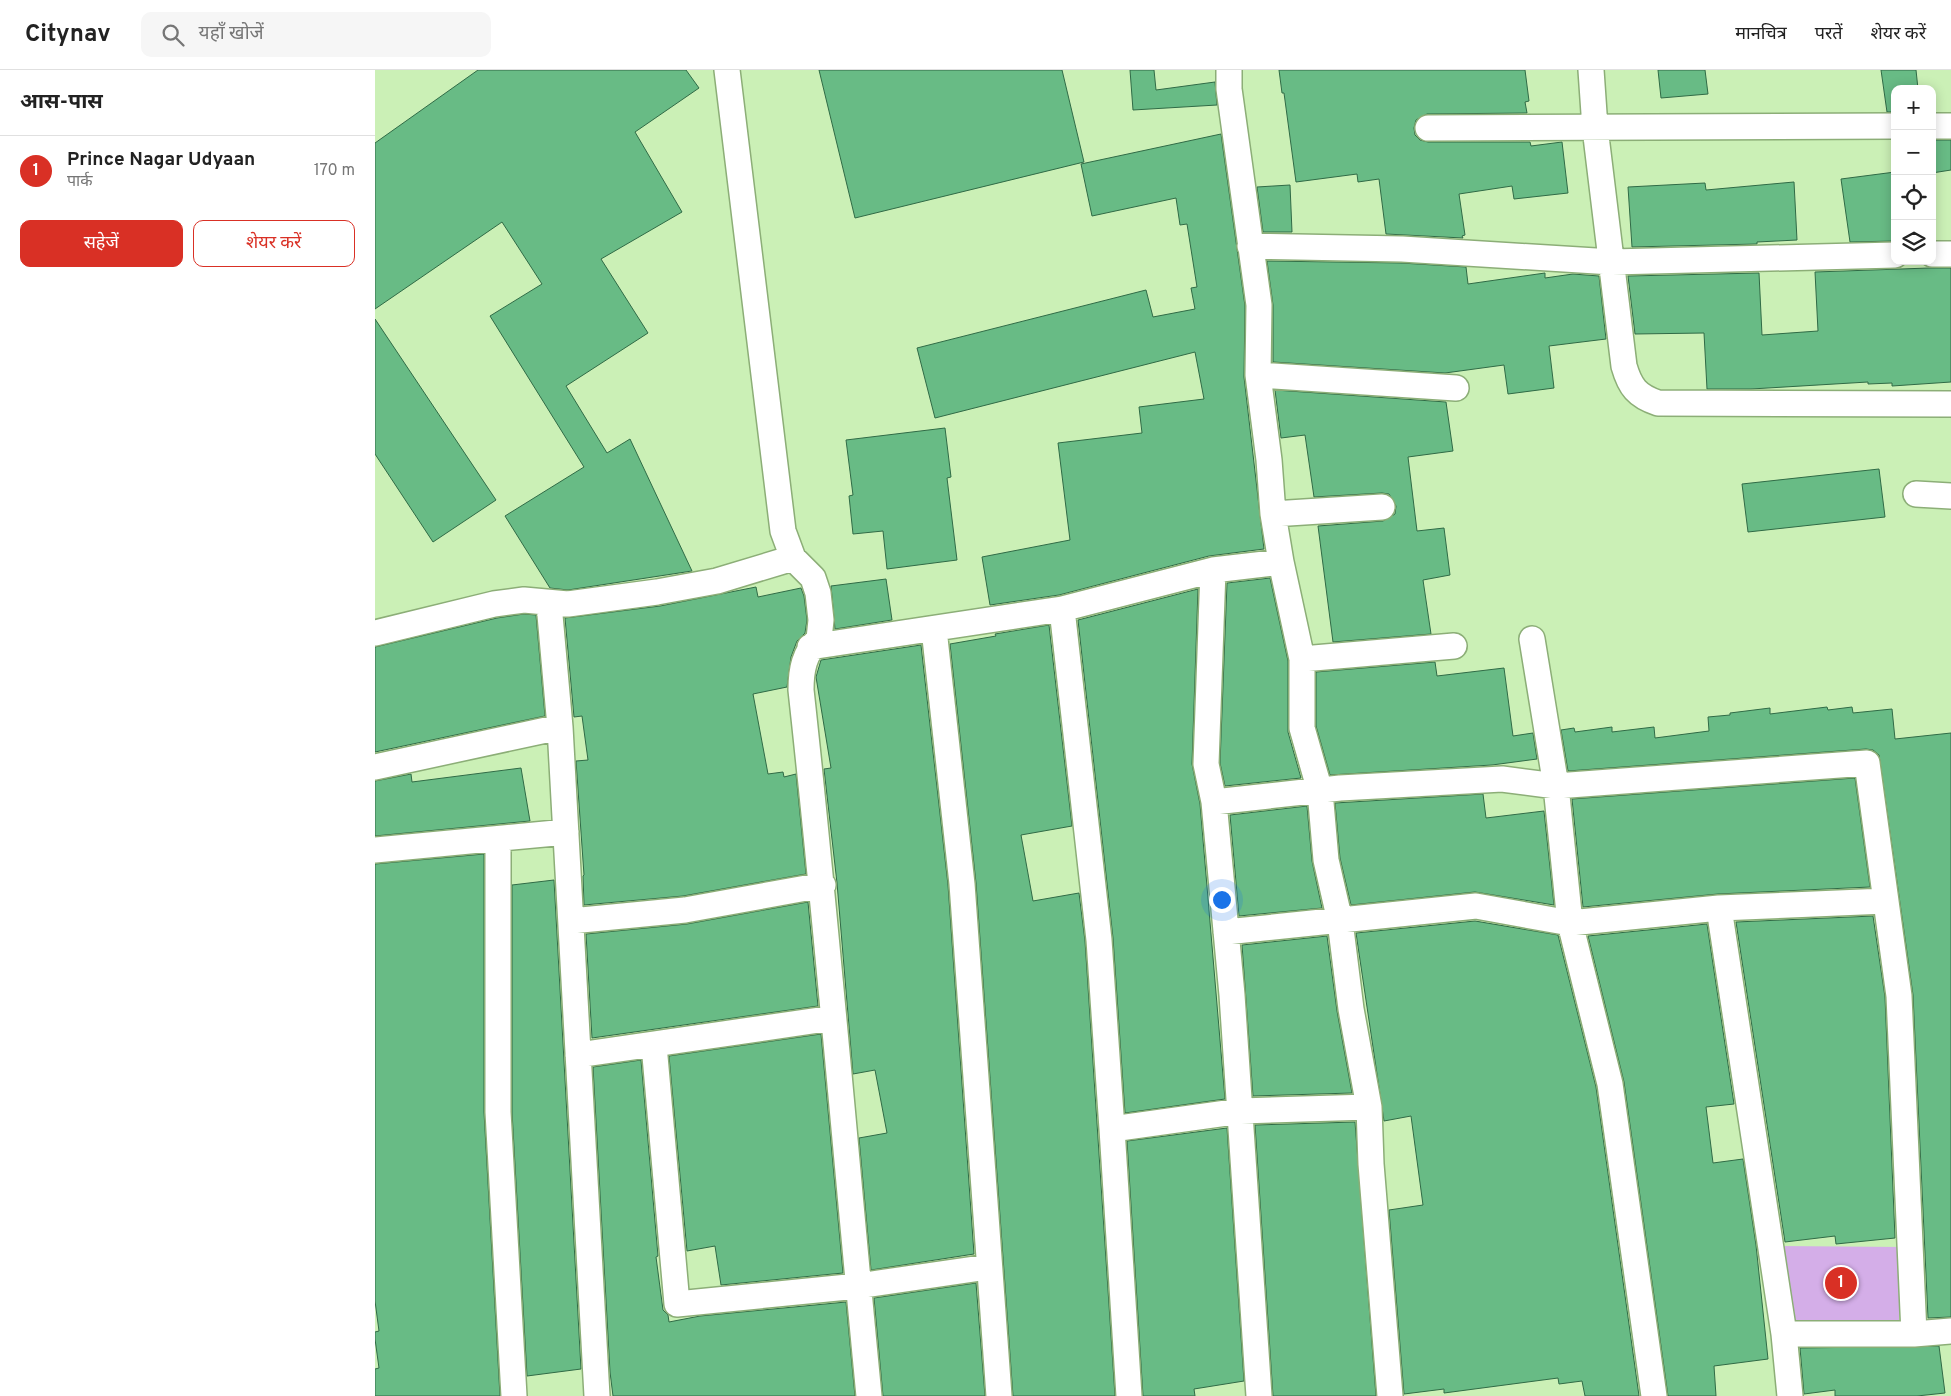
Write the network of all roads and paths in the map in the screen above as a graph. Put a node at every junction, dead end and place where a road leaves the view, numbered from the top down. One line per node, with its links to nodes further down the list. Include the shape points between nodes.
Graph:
1 (727, 70): 21 (street, via 779,506 783,531)
2 (1229, 70): 9 (street)
3 (1591, 70): 8 (street)
4 (1891, 126): 8 (street)
5 (1936, 126): 6 (street)
6 (1951, 126)
7 (1428, 128): 8 (street)
8 (1595, 128): 13 (street)
9 (1250, 246): 13 (street, via 1401,248); 14 (street, via 1259,305)
10 (1936, 254): 11 (street)
11 (1951, 254)
12 (1891, 255): 13 (street)
13 (1612, 262): 16 (street, via 1624,366 1631,386 1646,399 1658,403)
14 (1258, 375): 15 (street); 20 (street)
15 (1456, 388)
16 (1951, 404)
17 (1916, 494): 18 (street)
18 (1951, 496)
19 (1382, 507): 20 (street)
20 (1273, 514): 22 (street)
21 (793, 558): 24 (street, via 717,581 657,592); 30 (street, via 813,578 818,593 821,630 819,639)
22 (1281, 562): 23 (street); 31 (street)
23 (1213, 570): 25 (street); 36 (street, via 1206,764)
24 (549, 604): 27 (street, via 524,600 494,604); 32 (street)
25 (1063, 609): 26 (street); 52 (street, via 1099,940)
26 (934, 629): 30 (street); 53 (street, via 962,884)
27 (375, 633)
28 (1532, 639): 34 (street)
29 (1454, 646): 31 (street)
30 (809, 647): 40 (street, via 801,672 801,690)
31 (1302, 659): 35 (street, via 1302,728)
32 (560, 727): 33 (street); 37 (street)
33 (375, 767)
34 (1556, 786): 35 (street, via 1502,779); 41 (street, via 1867,763); 45 (street)
35 (1320, 791): 36 (street); 43 (street, via 1326,860)
36 (1214, 802): 46 (street)
37 (566, 832): 38 (street); 44 (street)
38 (498, 839): 39 (street); 58 (street, via 498,1112)
39 (375, 850)
40 (823, 885): 44 (street, via 685,910); 47 (street)
41 (1886, 901): 42 (street); 57 (street, via 1899,996)
42 (1719, 908): 45 (street); 56 (street)
43 (1340, 920): 45 (street, via 1476,906); 46 (street); 50 (street, via 1351,1009)
44 (571, 921): 49 (street)
45 (1570, 923): 65 (street, via 1610,1084)
46 (1226, 932): 51 (street)
47 (833, 1018): 48 (street); 54 (street)
48 (654, 1045): 49 (street); 54 (street, via 677,1304)
49 (578, 1055): 59 (street)
50 (1369, 1107): 51 (street); 64 (street)
51 (1241, 1111): 52 (street); 63 (street)
52 (1112, 1129): 62 (street)
53 (988, 1267): 54 (street); 61 (street)
54 (859, 1286): 60 (street)
55 (1951, 1331): 57 (street)
56 (1784, 1334): 57 (street); 66 (street)
57 (1914, 1334)
58 (515, 1396)
59 (597, 1396)
60 (869, 1396)
61 (999, 1396)
62 (1129, 1396)
63 (1259, 1396)
64 (1390, 1396)
65 (1654, 1396)
66 (1790, 1396)

